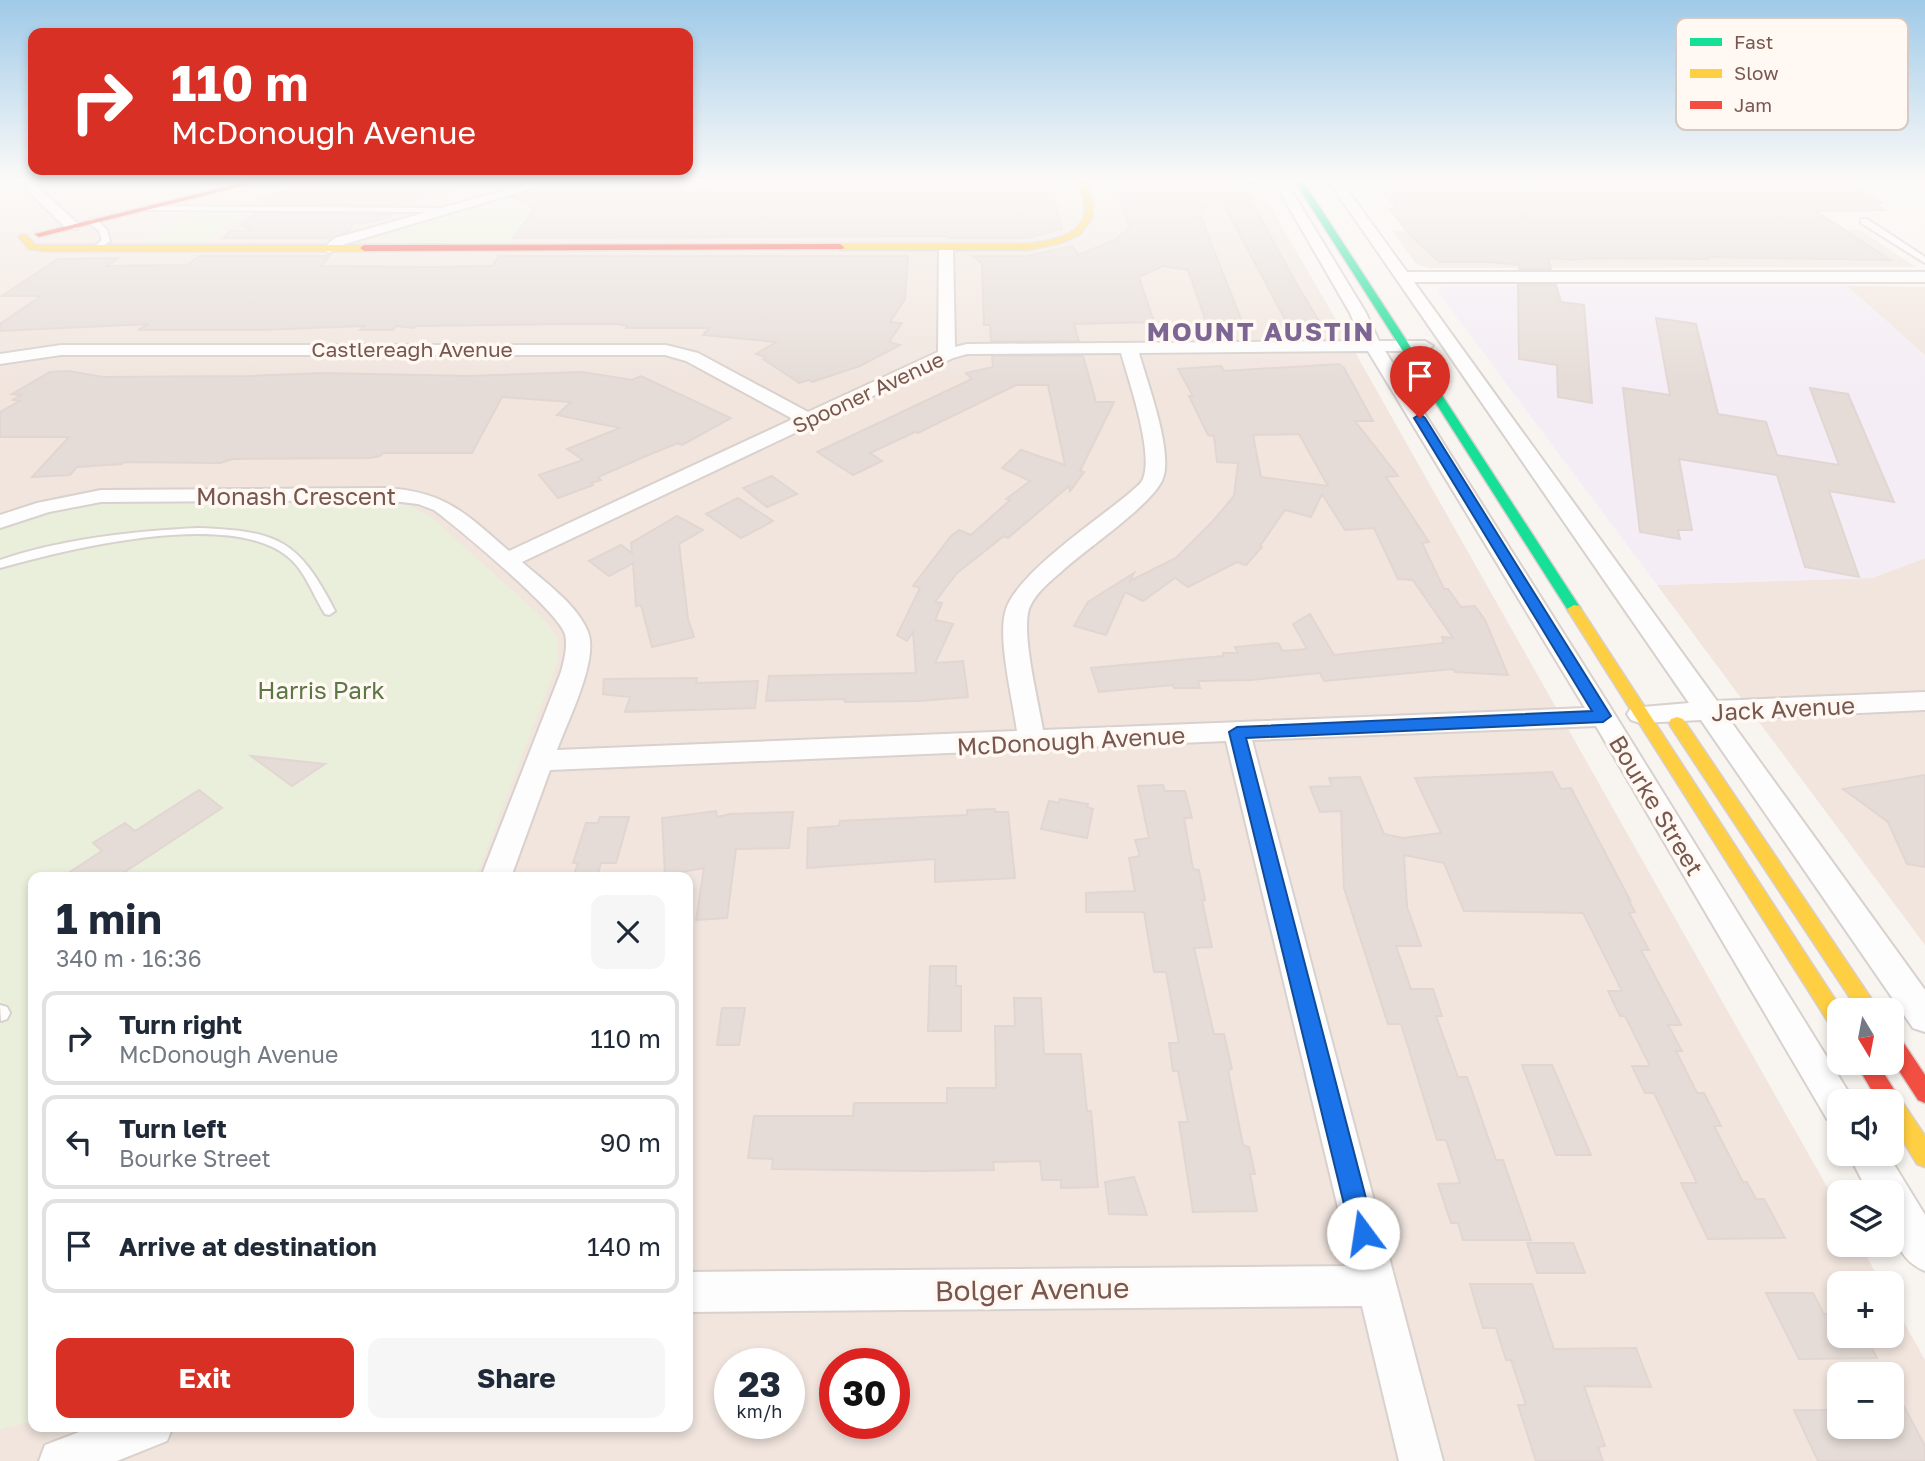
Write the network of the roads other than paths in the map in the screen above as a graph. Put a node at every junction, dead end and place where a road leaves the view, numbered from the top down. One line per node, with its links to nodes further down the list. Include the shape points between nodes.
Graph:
1 (138, 248): 8 (main road)
2 (979, 248): 9 (main road)
3 (1319, 248): 16 (street, Bourke Street)
4 (1348, 248): 14 (main road, Bourke Street)
5 (1360, 248): 13 (main road)
6 (1382, 248): 11 (street)
7 (1905, 248): 10 (lane)
8 (329, 249): 9 (main road)
9 (946, 249): 17 (street)
10 (1925, 261)
11 (1403, 277): 12 (street); 26 (street)
12 (1925, 277)
13 (1403, 313)
14 (1419, 345): 16 (street, Spooner Avenue); 25 (main road, Bourke Street)
15 (1128, 346): 16 (street, Spooner Avenue); 17 (street, Spooner Avenue, via 992,346); 29 (street, via 1153,445 1154,476 1133,501 1044,576 1017,610 1015,629)
16 (1373, 346): 27 (street, Bourke Street)
17 (947, 354): 19 (street, Spooner Avenue)
18 (0, 359): 19 (street, Castlereagh Avenue, via 61,350 666,350 692,357)
19 (808, 420): 21 (street, Spooner Avenue)
20 (0, 522): 21 (street, Monash Crescent, via 100,496 405,495 440,506)
21 (506, 561): 30 (street, Monash Crescent, via 567,617 578,643 573,672)
22 (0, 564): 23 (lane, via 135,535 215,529 261,538 290,551)
23 (329, 611)
24 (1925, 701): 26 (street, Jack Avenue)
25 (1658, 710): 26 (street, Jack Avenue); 32 (main road, Bourke Street); 33 (main road, Bourke Street)
26 (1712, 712): 34 (street)
27 (1603, 716): 28 (street, McDonough Avenue); 36 (street, Bourke Street)
28 (1237, 732): 29 (street, McDonough Avenue); 42 (street)
29 (1032, 742): 30 (street, McDonough Avenue)
30 (538, 761): 31 (street)
31 (498, 872)
32 (1861, 998)
33 (1827, 1002)
34 (1925, 1017)
35 (1904, 1061): 37 (main road)
36 (1828, 1089)
37 (1925, 1093)
38 (1904, 1123): 39 (main road)
39 (1925, 1156)
40 (1904, 1217): 41 (street)
41 (1925, 1252)
42 (1376, 1286): 43 (street, Bolger Avenue); 46 (street)
43 (693, 1292)
44 (136, 1432): 45 (street)
45 (61, 1461)
46 (1421, 1461)

